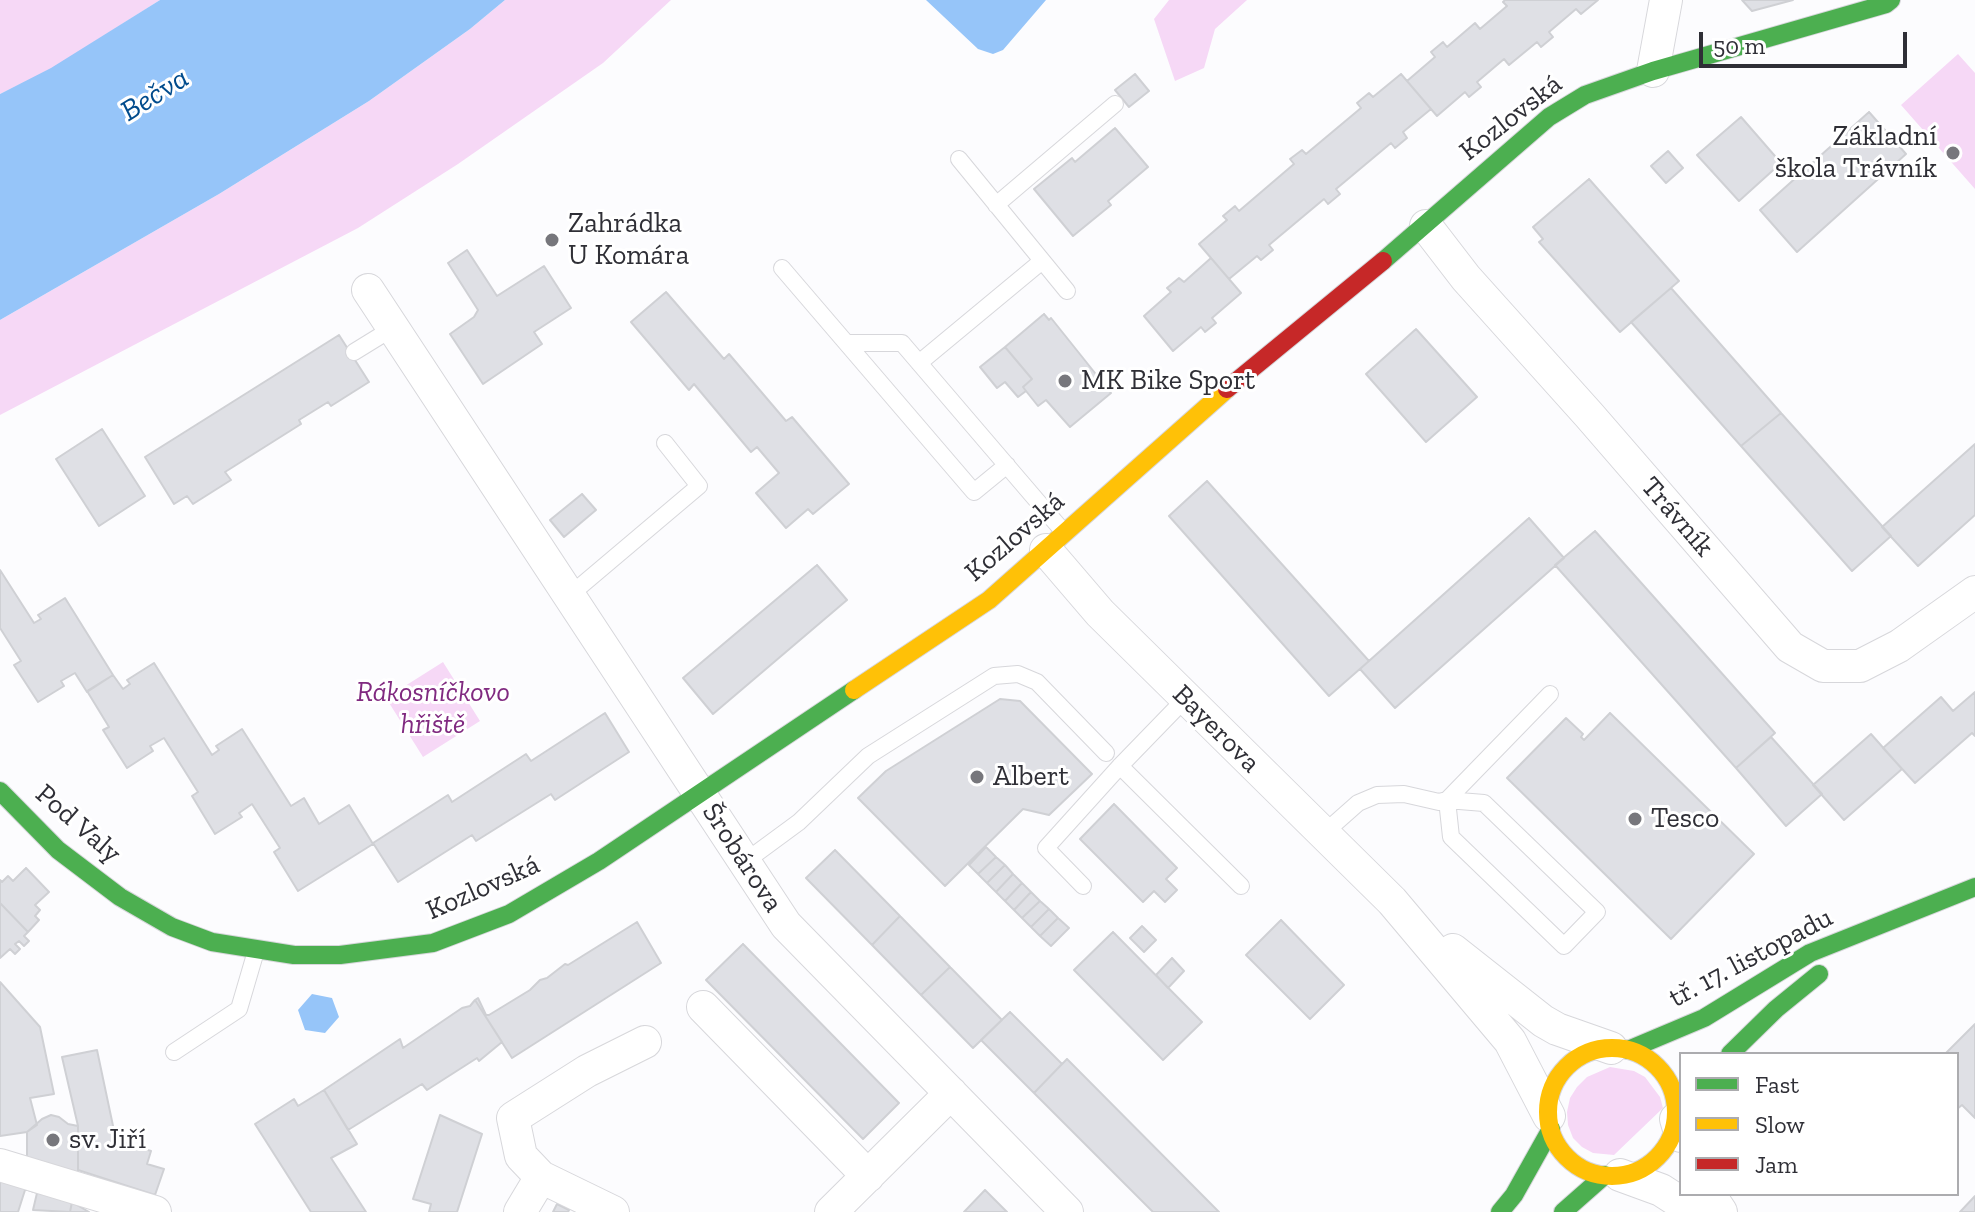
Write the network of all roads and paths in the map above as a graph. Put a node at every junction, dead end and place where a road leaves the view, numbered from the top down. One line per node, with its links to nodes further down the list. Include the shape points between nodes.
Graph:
1 (1666, 0): 3 (street)
2 (1891, 0): 3 (street, Kozlovská)
3 (1653, 71): 7 (street, Kozlovská, via 1585,95 1549,117)
4 (1115, 104): 6 (lane)
5 (959, 159): 6 (lane)
6 (996, 205): 8 (lane)
7 (1426, 226): 18 (street, Kozlovská, via 1209,404); 19 (street, Trávník, via 1790,647 1823,666 1860,666 1899,646)
8 (1042, 261): 11 (lane); 15 (lane)
9 (782, 268): 13 (lane)
10 (368, 290): 12 (street, Šrobárova)
11 (1067, 291)
12 (393, 328): 14 (lane); 20 (street, Šrobárova)
13 (847, 343): 15 (lane, via 902,343); 17 (lane, via 974,492)
14 (354, 352)
15 (919, 363): 17 (lane)
16 (665, 443): 20 (lane, via 699,486)
17 (1007, 465): 18 (lane)
18 (1054, 541): 22 (street, Bayerova, via 1100,613); 26 (street, Kozlovská, via 989,600)
19 (1975, 592)
20 (570, 595): 26 (street, Šrobárova)
21 (1550, 694): 27 (lane)
22 (1185, 699): 24 (lane); 28 (street, Bayerova)
23 (1106, 753): 29 (lane, via 1037,682 1018,674 994,676 868,756 799,822)
24 (1120, 766): 30 (lane, via 1046,848); 31 (lane)
25 (0, 791): 33 (street, Pod Valy, via 58,850)
26 (700, 793): 29 (street, Šrobárova); 36 (street, Kozlovská, via 551,891 469,931 433,943 370,952)
27 (1447, 800): 27 (lane, via 1451,837 1564,946 1597,912 1484,803); 28 (lane, via 1377,795 1358,803)
28 (1323, 834): 35 (street, Bayerova)
29 (746, 861): 42 (street, Šrobárova, via 786,925)
30 (1083, 886)
31 (1241, 886)
32 (1975, 887): 34 (street, tř. 17. listopadu)
33 (120, 897): 36 (street, Kozlovská, via 172,927)
34 (1944, 899): 39 (street, tř. 17. listopadu, via 1810,953 1704,1018); 41 (street, tř. 17. listopadu, via 1834,962)
35 (1392, 901): 39 (street, Bayerova, via 1543,1021); 44 (street, Bayerova, via 1510,1041)
36 (256, 951): 40 (lane, via 239,1009)
37 (703, 1007): 47 (street)
38 (645, 1042): 48 (street, via 513,1118 521,1156)
39 (1620, 1049): 43 (street, via 1646,1057 1661,1070); 44 (street, tř. 17. listopadu, via 1583,1055 1565,1069 1552,1090)
40 (174, 1052)
41 (1732, 1052)
42 (951, 1093): 47 (street); 53 (street, Šrobárova)
43 (1679, 1115): 46 (street, via 1659,1156 1648,1165)
44 (1550, 1122): 46 (street, via 1558,1146 1571,1161); 54 (street, tř. 17. listopadu)
45 (0, 1165): 49 (street)
46 (1612, 1175): 55 (street); 56 (street, via 1661,1190)
47 (868, 1176): 52 (street)
48 (541, 1177): 50 (street); 51 (street)
49 (155, 1212)
50 (520, 1212)
51 (613, 1212)
52 (831, 1212)
53 (1067, 1212)
54 (1500, 1212)
55 (1563, 1212)
56 (1695, 1212)

